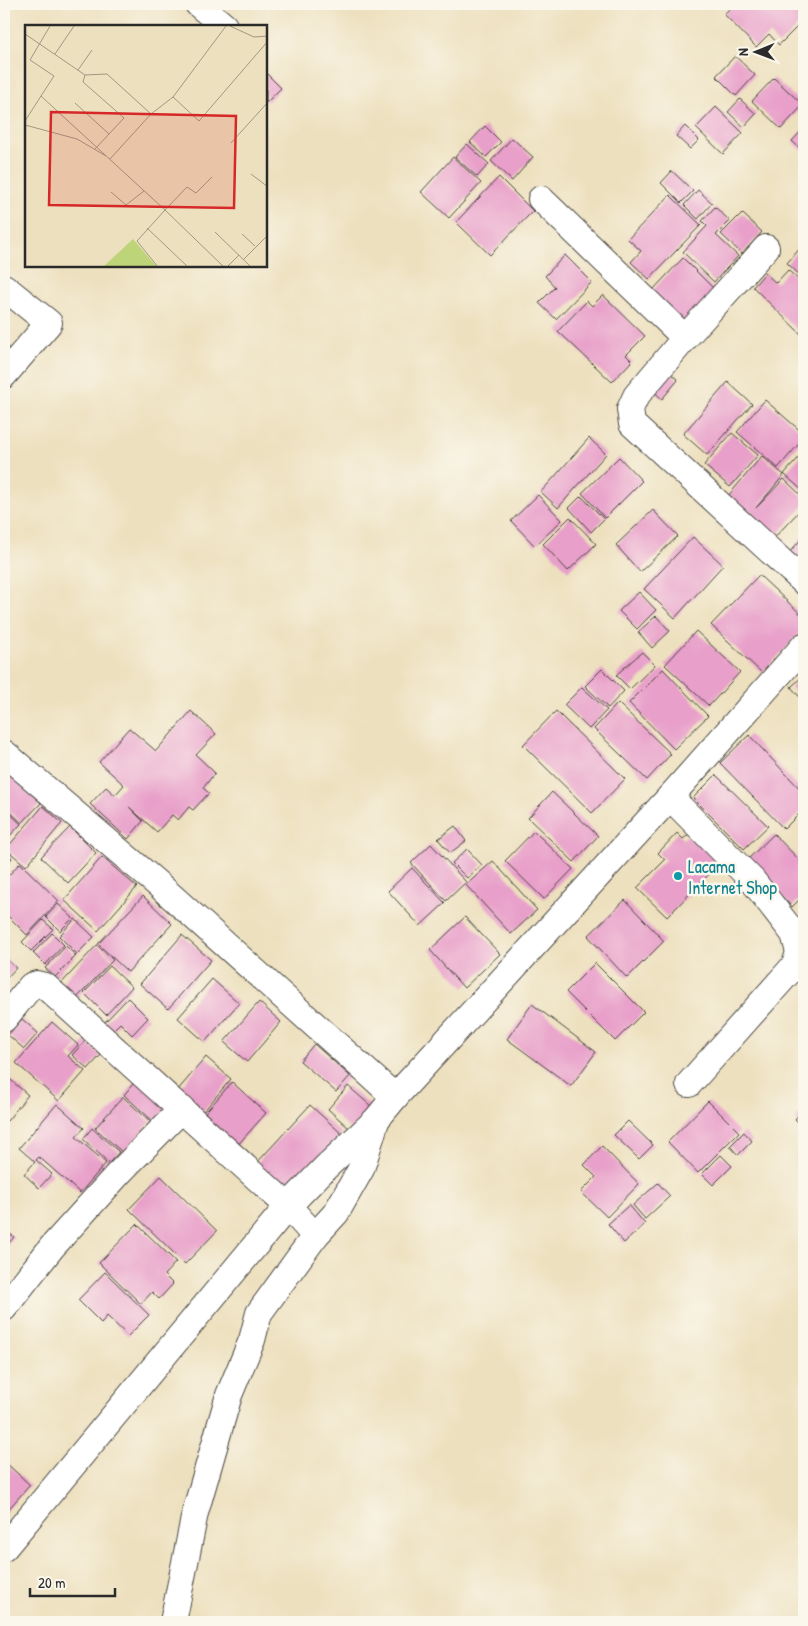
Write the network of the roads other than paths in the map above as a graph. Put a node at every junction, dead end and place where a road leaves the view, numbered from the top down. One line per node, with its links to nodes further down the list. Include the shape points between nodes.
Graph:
1 (198, 4): 2 (street)
2 (223, 25)
3 (541, 199): 6 (street)
4 (766, 248): 6 (street)
5 (4, 287): 7 (street, via 49,322)
6 (685, 338): 8 (street, via 636,396 630,409 632,424)
7 (4, 375)
8 (804, 582)
9 (804, 646): 11 (street)
10 (4, 752): 14 (street, via 160,886)
11 (670, 797): 13 (street, via 752,881 794,934 799,952 795,965); 14 (street)
12 (4, 1019): 15 (street, via 31,986 45,986)
13 (689, 1084)
14 (395, 1097): 16 (street)
15 (182, 1109): 17 (street); 19 (street, via 111,1181 52,1247)
16 (376, 1120): 17 (street); 18 (street, via 361,1169 336,1213)
17 (288, 1206): 18 (street); 20 (street)
18 (315, 1236): 21 (street, via 259,1313 252,1340 229,1395 200,1495)
19 (4, 1308)
20 (4, 1548)
21 (173, 1622)

